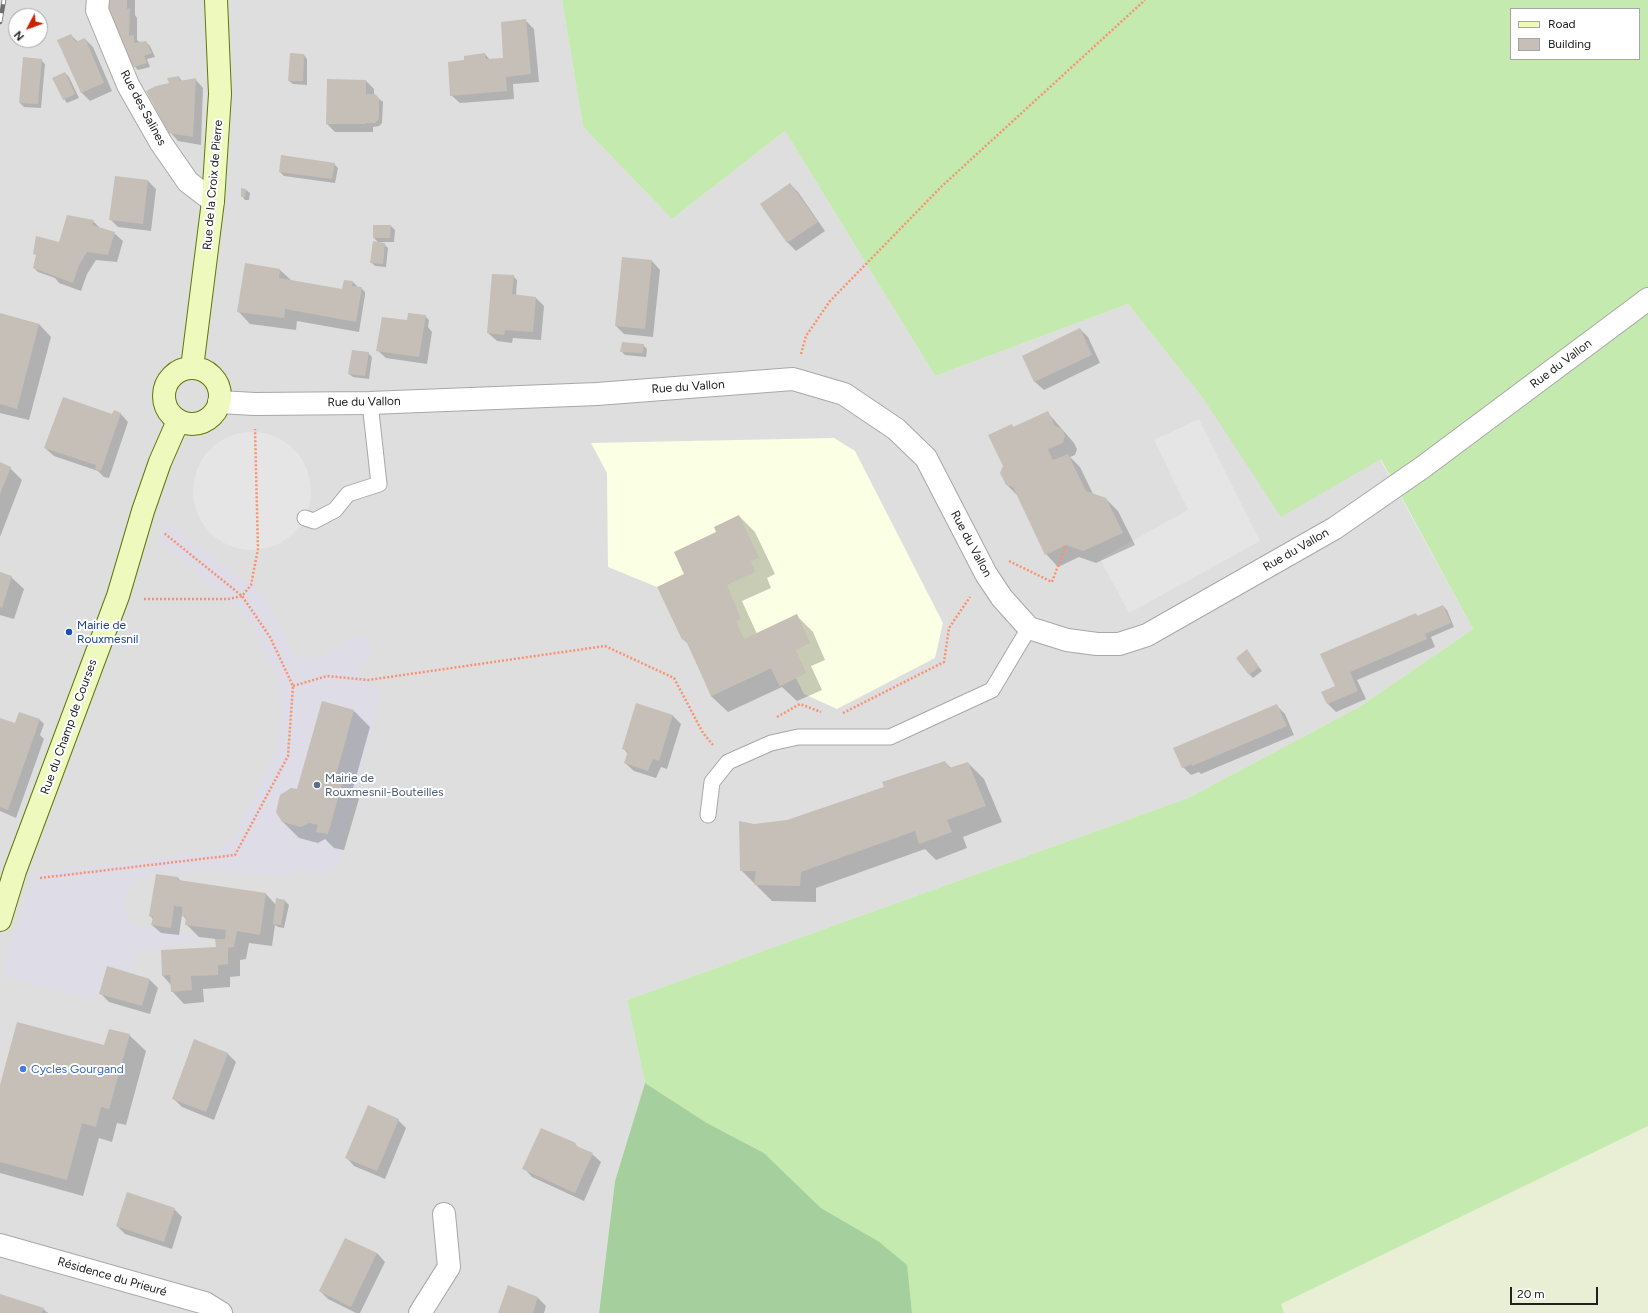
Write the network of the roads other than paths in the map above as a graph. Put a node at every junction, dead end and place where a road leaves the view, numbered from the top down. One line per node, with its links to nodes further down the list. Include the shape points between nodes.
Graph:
1 (98, 0): 3 (street, Rue des Salines, via 97,10 128,85 161,143 188,182)
2 (216, 0): 3 (main road, Rue de la Croix de Pierre, via 220,94)
3 (213, 201): 5 (main road, Rue de la Croix de Pierre)
4 (1648, 299): 10 (street, Rue du Vallon, via 1430,462 1336,528 1147,635 1118,644 1098,644 1067,640)
5 (192, 368): 6 (main road, via 210,375 220,392); 8 (main road, via 183,369 175,374 165,389 166,407)
6 (220, 402): 7 (street, Rue du Vallon); 8 (main road, via 217,410 204,422 186,424)
7 (370, 403): 9 (lane, via 379,484 348,494 335,510 314,521); 10 (street, Rue du Vallon, via 597,394 793,379 844,394 896,429 926,458 986,574 1002,598)
8 (178, 421): 12 (main road, Rue du Champ de Courses, via 160,462 118,596 15,871)
9 (304, 518)
10 (1029, 628): 11 (lane, via 992,690 890,737 798,737 772,743 728,762 712,782)
11 (708, 816)
12 (0, 920)
13 (444, 1214): 16 (street, via 449,1267)
14 (0, 1245): 15 (street, Résidence du Prieuré, via 205,1303)
15 (221, 1313)
16 (420, 1313)

